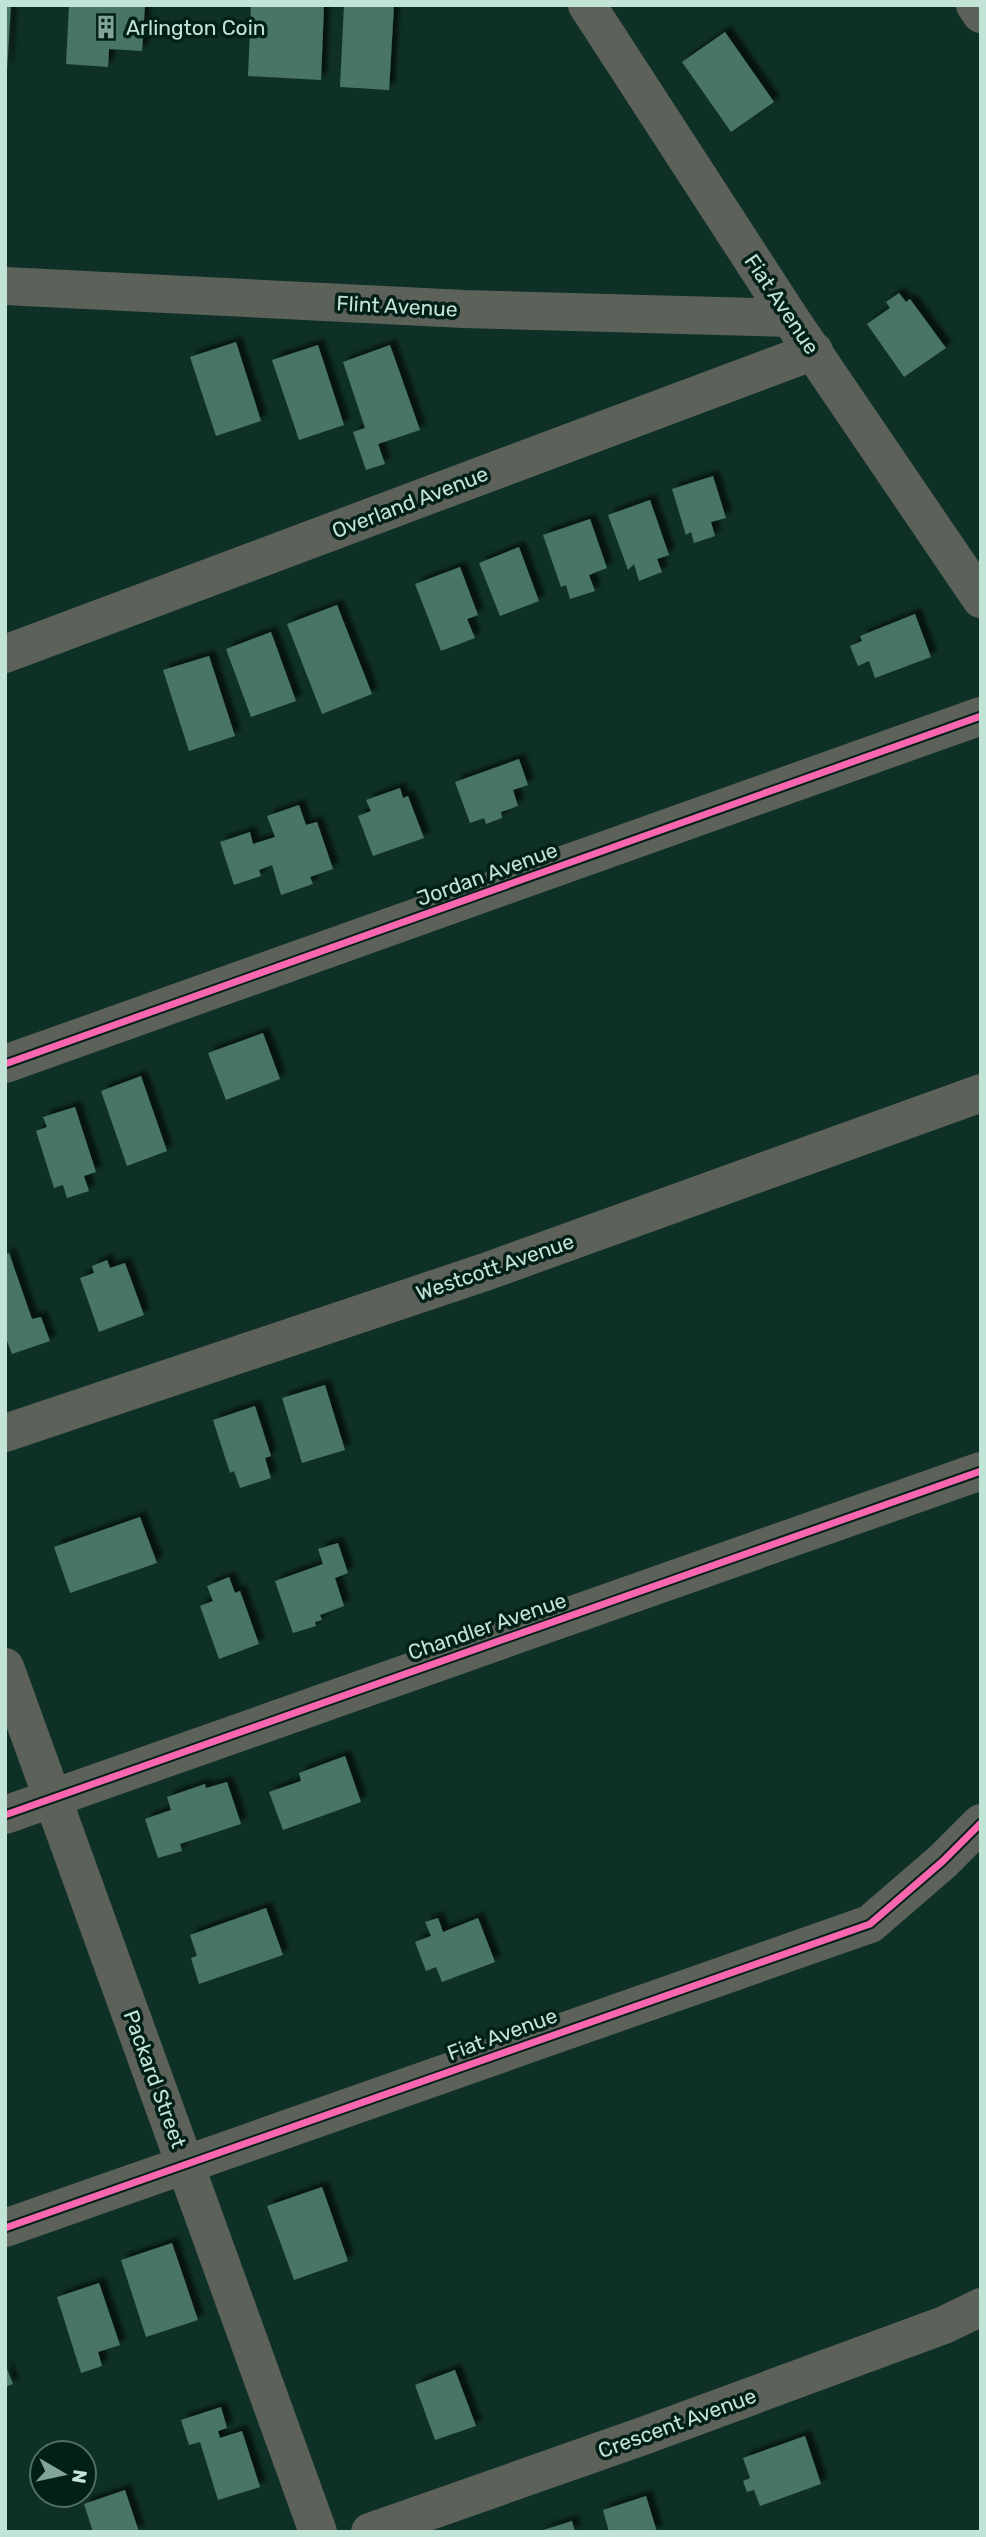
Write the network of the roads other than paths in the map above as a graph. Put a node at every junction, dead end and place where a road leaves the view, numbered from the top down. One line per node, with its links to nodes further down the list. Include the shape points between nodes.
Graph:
1 (587, 5): 5 (street, Fiat Avenue)
2 (975, 5): 3 (street)
3 (981, 14)
4 (5, 286): 5 (street, Flint Avenue, via 464,309)
5 (790, 318): 6 (street, Fiat Avenue)
6 (814, 351): 7 (street, Fiat Avenue); 8 (street, Overland Avenue)
7 (981, 599)
8 (5, 654)
9 (981, 716): 10 (street, Jordan Avenue)
10 (5, 1064)
11 (981, 1093): 12 (street, Westcott Avenue, via 485,1272)
12 (5, 1433)
13 (981, 1471): 15 (street, Chandler Avenue)
14 (5, 1667): 15 (street, Packard Street)
15 (52, 1798): 16 (street, Chandler Avenue); 18 (street, Packard Street)
16 (5, 1815)
17 (981, 1823): 18 (street, Fiat Avenue, via 870,1924)
18 (187, 2166): 19 (street, Fiat Avenue); 21 (street, Packard Street)
19 (5, 2228)
20 (981, 2307): 22 (street, Crescent Avenue, via 944,2325 643,2436)
21 (318, 2532)
22 (370, 2532)

